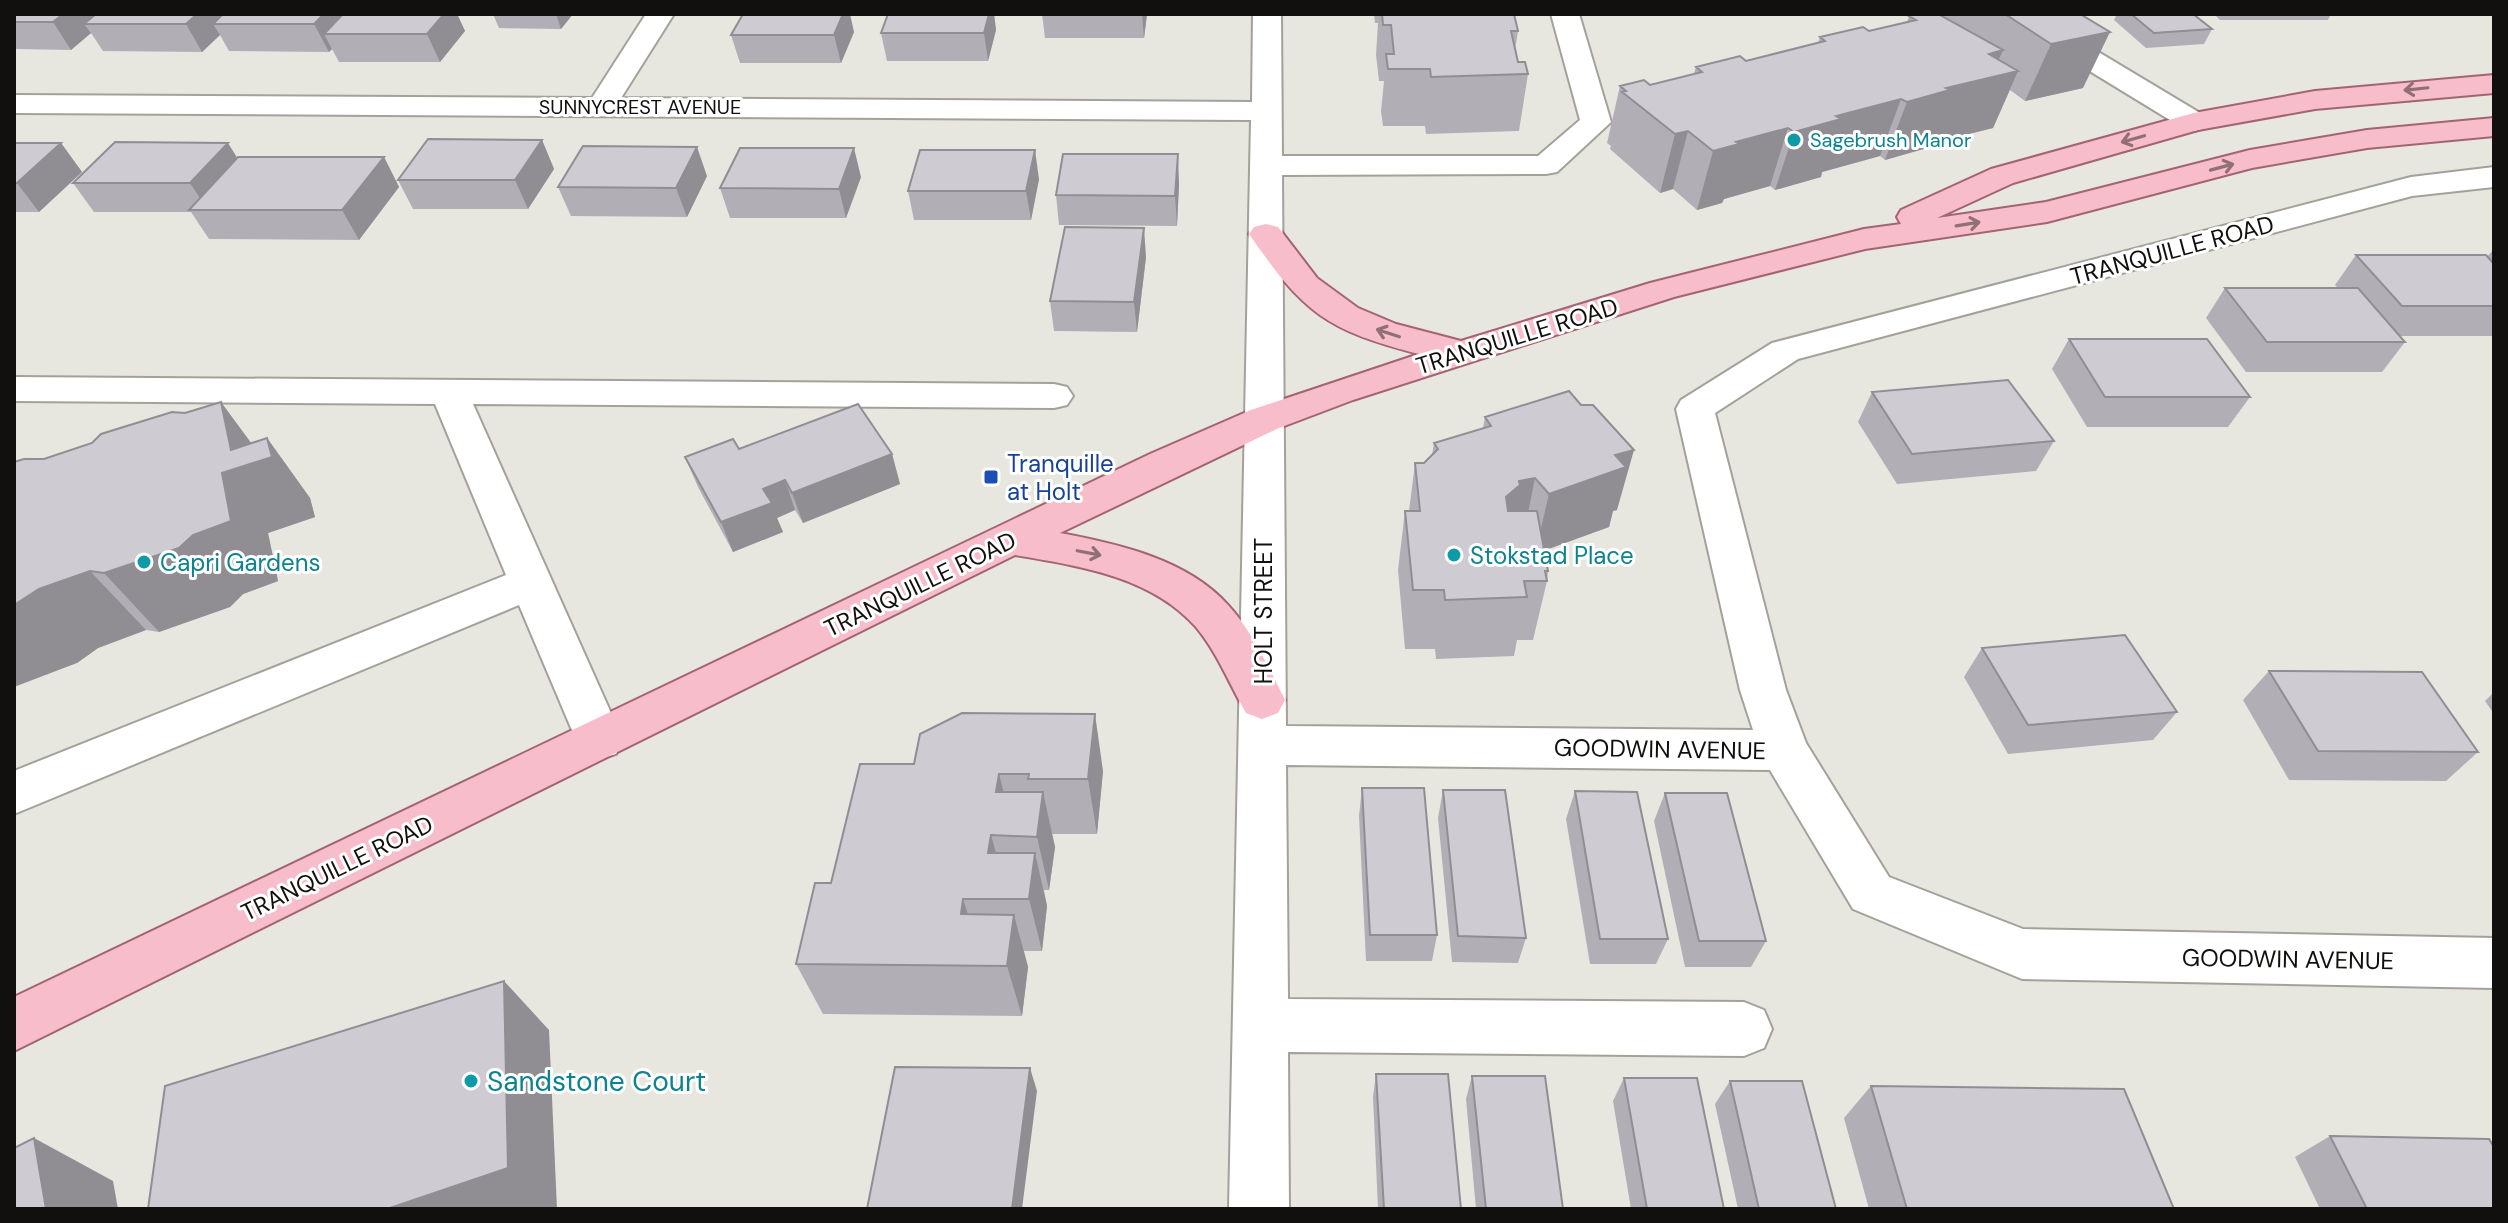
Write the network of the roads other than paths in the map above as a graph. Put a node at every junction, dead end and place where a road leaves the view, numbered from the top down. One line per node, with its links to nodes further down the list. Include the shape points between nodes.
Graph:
1 (660, 14): 7 (street)
2 (1267, 14): 8 (street, HOLT STREET)
3 (1565, 14): 11 (street, via 1596,122 1546,165)
4 (2016, 14): 9 (street)
5 (2494, 84): 9 (main road, TRANQUILLE ROAD, one-way to 9, via 2315,100)
6 (14, 104): 7 (street, SUNNYCREST AVENUE)
7 (601, 107): 8 (street, SUNNYCREST AVENUE)
8 (1267, 111): 11 (street, HOLT STREET)
9 (2194, 122): 14 (main road, TRANQUILLE ROAD, one-way to 14, via 2002,176)
10 (2494, 127): 14 (main road, TRANQUILLE ROAD, one-way to 10, via 2047,212 2250,159 2367,139)
11 (1266, 166): 13 (street, HOLT STREET)
12 (2494, 177): 24 (street, TRANQUILLE ROAD, via 2411,187 1785,351 1695,409 1763,690)
13 (1266, 234): 15 (main road, one-way to 13, via 1384,333 1334,310 1310,291); 19 (street, HOLT STREET)
14 (1864, 239): 15 (main road, TRANQUILLE ROAD, via 1662,290)
15 (1464, 353): 19 (main road, TRANQUILLE ROAD)
16 (14, 389): 17 (street)
17 (449, 393): 18 (street); 21 (street)
18 (1054, 396)
19 (1265, 419): 20 (main road, TRANQUILLE ROAD); 22 (street, HOLT STREET)
20 (1012, 539): 22 (main road, one-way to 22, via 1102,555 1176,586 1211,615); 23 (main road, TRANQUILLE ROAD)
21 (529, 583): 23 (street); 25 (street)
22 (1262, 722): 24 (street, GOODWIN AVENUE); 28 (street, HOLT STREET)
23 (599, 740): 27 (main road, TRANQUILLE ROAD)
24 (1784, 750): 26 (street, GOODWIN AVENUE, via 1871,893 2022,954)
25 (14, 793)
26 (2494, 963)
27 (14, 1025)
28 (1260, 1025): 29 (street); 30 (street, HOLT STREET)
29 (1744, 1029)
30 (1259, 1209)

